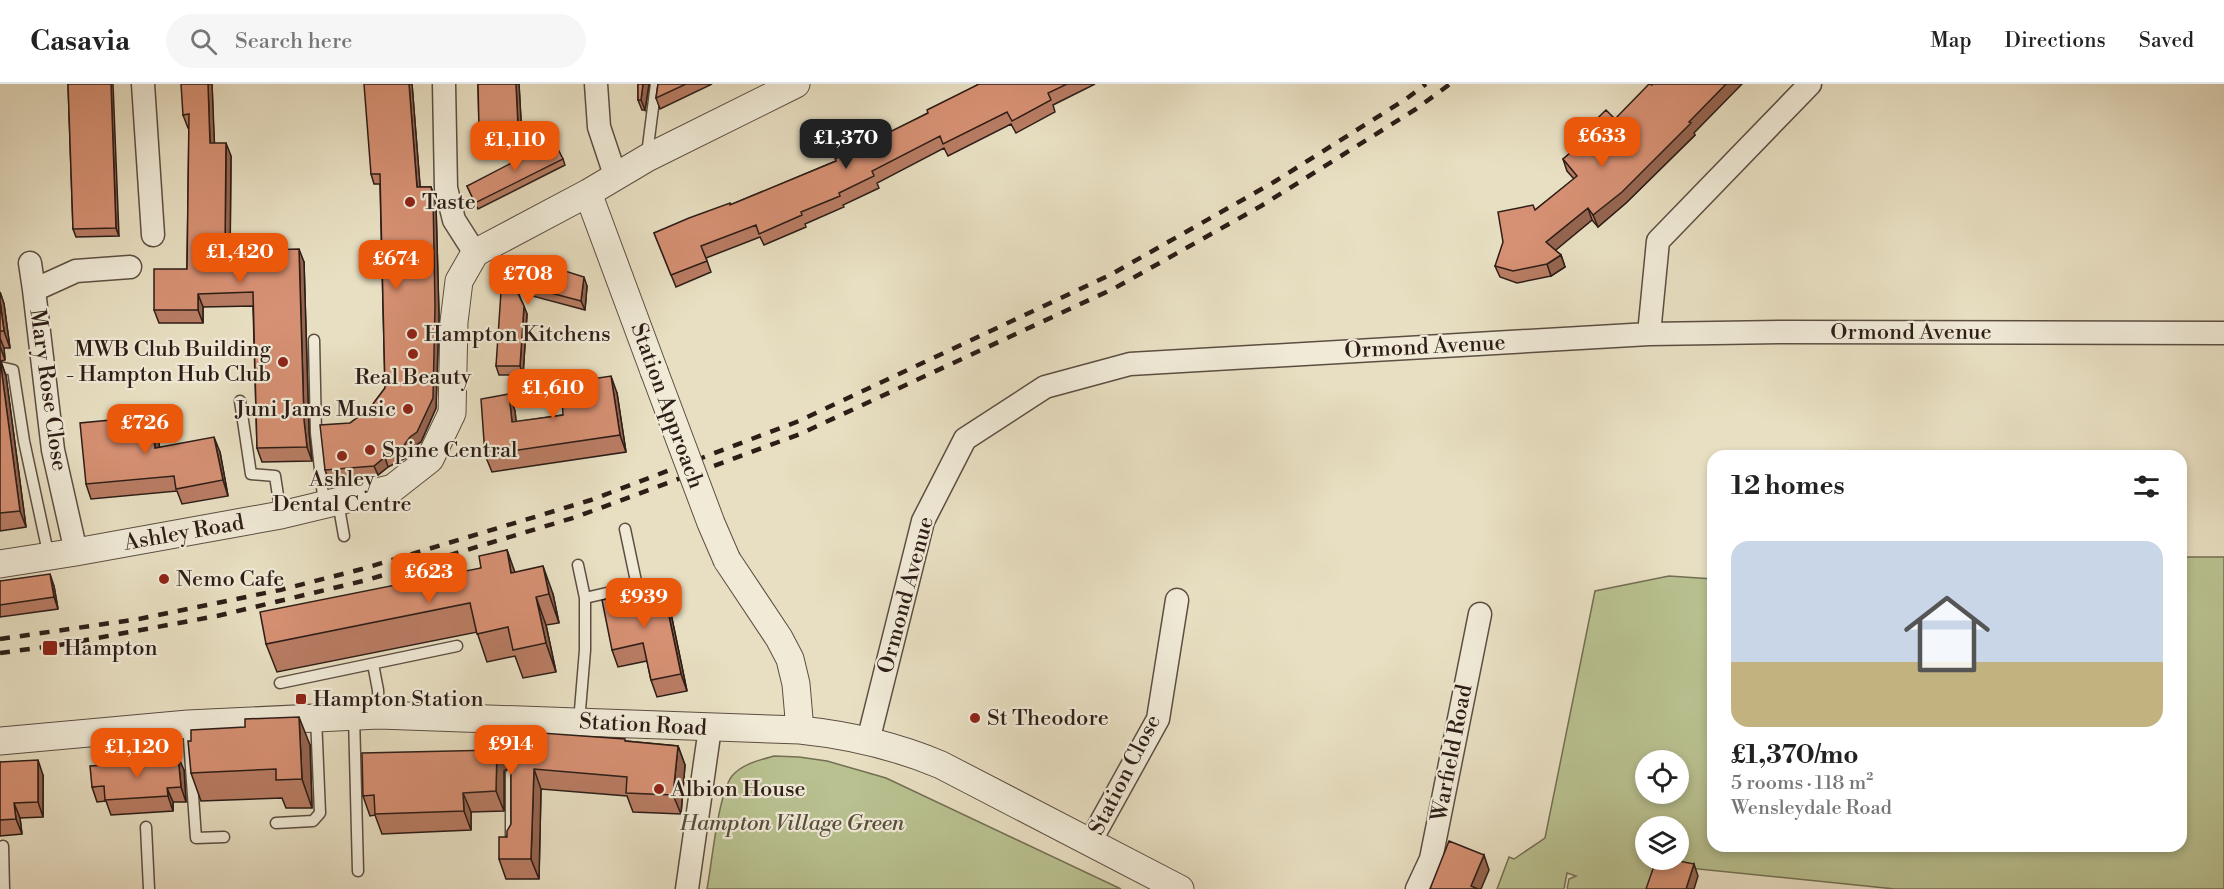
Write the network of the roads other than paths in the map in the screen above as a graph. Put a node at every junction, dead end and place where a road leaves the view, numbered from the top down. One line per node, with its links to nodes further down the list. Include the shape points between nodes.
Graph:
1 (142, 84): 10 (street)
2 (444, 84): 11 (street, via 446,188 454,219)
3 (596, 84): 8 (street, via 599,127)
4 (656, 84): 7 (lane)
5 (796, 84): 7 (street)
6 (1810, 84): 16 (street, via 1658,241)
7 (647, 158): 8 (street)
8 (616, 178): 9 (street)
9 (588, 193): 11 (street); 39 (street, Station Approach, bridge, via 727,560 790,659)
10 (153, 235)
11 (475, 253): 20 (street, Ashley Road, via 459,281 452,413 430,459 393,488)
12 (30, 263): 14 (street)
13 (130, 267): 14 (street, Mary Rose Close, via 76,271)
14 (34, 290): 24 (street, Mary Rose Close, via 53,450)
15 (2224, 333): 16 (street, Ormond Avenue)
16 (1649, 334): 41 (street, Ormond Avenue, via 1130,364 1045,387 964,439 923,521)
17 (315, 340): 20 (lane, via 316,433)
18 (0, 367): 25 (lane, via 13,370)
19 (240, 401): 21 (lane, via 251,474 275,476)
20 (331, 504): 21 (street, Ashley Road); 23 (lane)
21 (281, 515): 24 (street, Ashley Road)
22 (625, 529): 28 (lane, via 637,586)
23 (344, 536)
24 (76, 552): 25 (street, Ashley Road)
25 (49, 557): 26 (street, Ashley Road)
26 (0, 564)
27 (578, 566): 28 (lane)
28 (585, 598): 36 (lane)
29 (1177, 600): 46 (street, Station Close, via 1158,719)
30 (1480, 614): 54 (street, Warfield Road, via 1431,859)
31 (457, 646): 32 (lane)
32 (373, 664): 33 (lane); 34 (lane, via 378,690)
33 (280, 683)
34 (367, 716): 35 (street, Station Road); 36 (street, Station Road, via 515,724); 49 (lane)
35 (316, 717): 37 (street, Station Road); 43 (lane, via 320,813 313,821)
36 (579, 722): 38 (street, Station Road)
37 (188, 724): 40 (street, Station Road); 45 (lane, via 196,838)
38 (710, 728): 39 (street, Station Road); 52 (street)
39 (800, 730): 41 (street, Station Road)
40 (0, 741)
41 (868, 741): 46 (street, Station Road, via 909,751 941,765)
42 (511, 774): 47 (lane)
43 (276, 823)
44 (146, 827): 51 (lane)
45 (224, 837)
46 (1090, 842): 53 (street, Station Road)
47 (511, 844)
48 (3, 846): 50 (lane)
49 (358, 871)
50 (4, 889)
51 (149, 889)
52 (687, 889)
53 (1180, 889)
54 (1417, 889)

